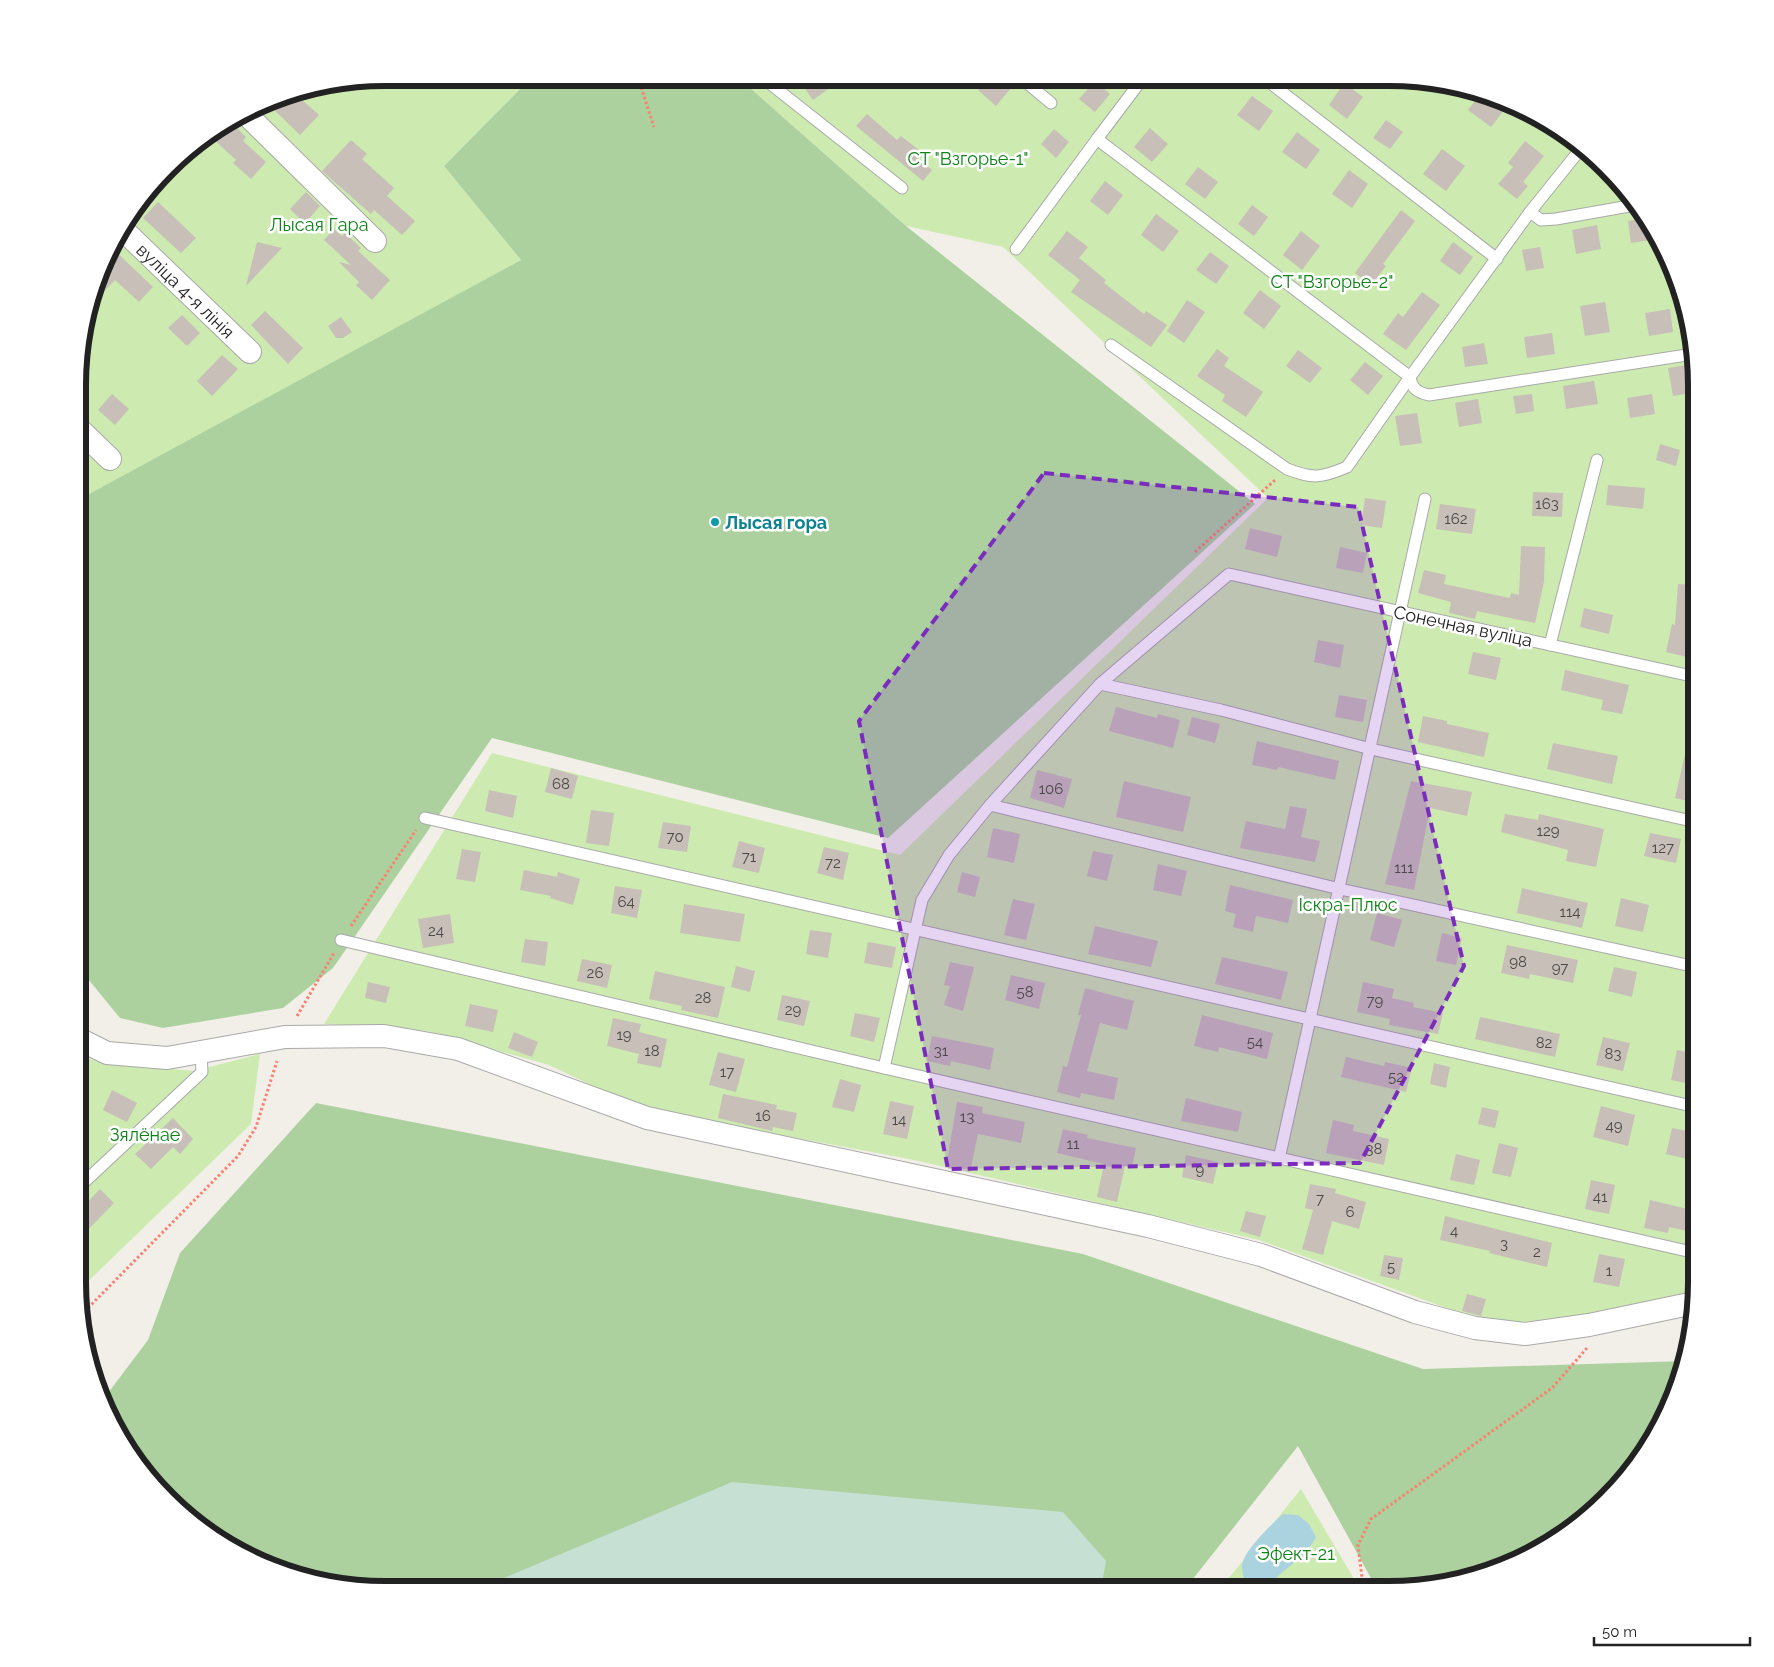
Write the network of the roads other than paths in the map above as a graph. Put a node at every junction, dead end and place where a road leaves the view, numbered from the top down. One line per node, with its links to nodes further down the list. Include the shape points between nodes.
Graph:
1 (773, 86): 9 (lane)
2 (1031, 86): 5 (lane)
3 (1137, 86): 7 (lane)
4 (1274, 86): 15 (lane)
5 (1051, 103)
6 (250, 118): 13 (street)
7 (1097, 139): 14 (lane); 19 (lane)
8 (1577, 153): 11 (lane)
9 (902, 188)
10 (1628, 206): 11 (lane, via 1541,220)
11 (1530, 212): 15 (lane)
12 (127, 234): 17 (street, вуліца 4-я лінія)
13 (375, 241)
14 (1016, 248)
15 (1498, 259): 19 (lane)
16 (1111, 345): 19 (lane, via 1287,470 1309,478 1347,467)
17 (250, 352)
18 (1686, 355): 19 (lane, via 1429,395 1412,387)
19 (1410, 377)
20 (86, 436): 21 (street)
21 (110, 459)
22 (1597, 460): 25 (lane)
23 (1425, 500): 24 (lane)
24 (1399, 612): 25 (lane, Сонечная вуліца); 27 (lane, Сонечная вуліца, via 1230,574); 28 (lane)
25 (1550, 645): 26 (lane, Сонечная вуліца)
26 (1688, 675)
27 (1100, 684): 28 (lane, via 1221,710); 29 (lane)
28 (1371, 749): 31 (lane); 32 (lane)
29 (990, 805): 32 (lane); 33 (lane, via 950,855 922,900)
30 (425, 818): 33 (lane)
31 (1688, 820)
32 (1340, 889): 35 (lane); 36 (lane)
33 (914, 927): 36 (lane); 39 (lane)
34 (341, 940): 39 (lane)
35 (1688, 965)
36 (1310, 1020): 40 (lane); 41 (lane)
37 (86, 1042): 38 (street, via 107,1052 167,1058)
38 (201, 1052): 42 (lane, via 202,1072); 44 (street, via 285,1037 384,1036 458,1049 648,1118 1148,1226 1262,1254 1415,1312 1475,1328 1525,1334)
39 (884, 1068): 41 (lane)
40 (1688, 1105)
41 (1279, 1159): 43 (lane)
42 (86, 1181)
43 (1688, 1252)
44 (1687, 1305)

